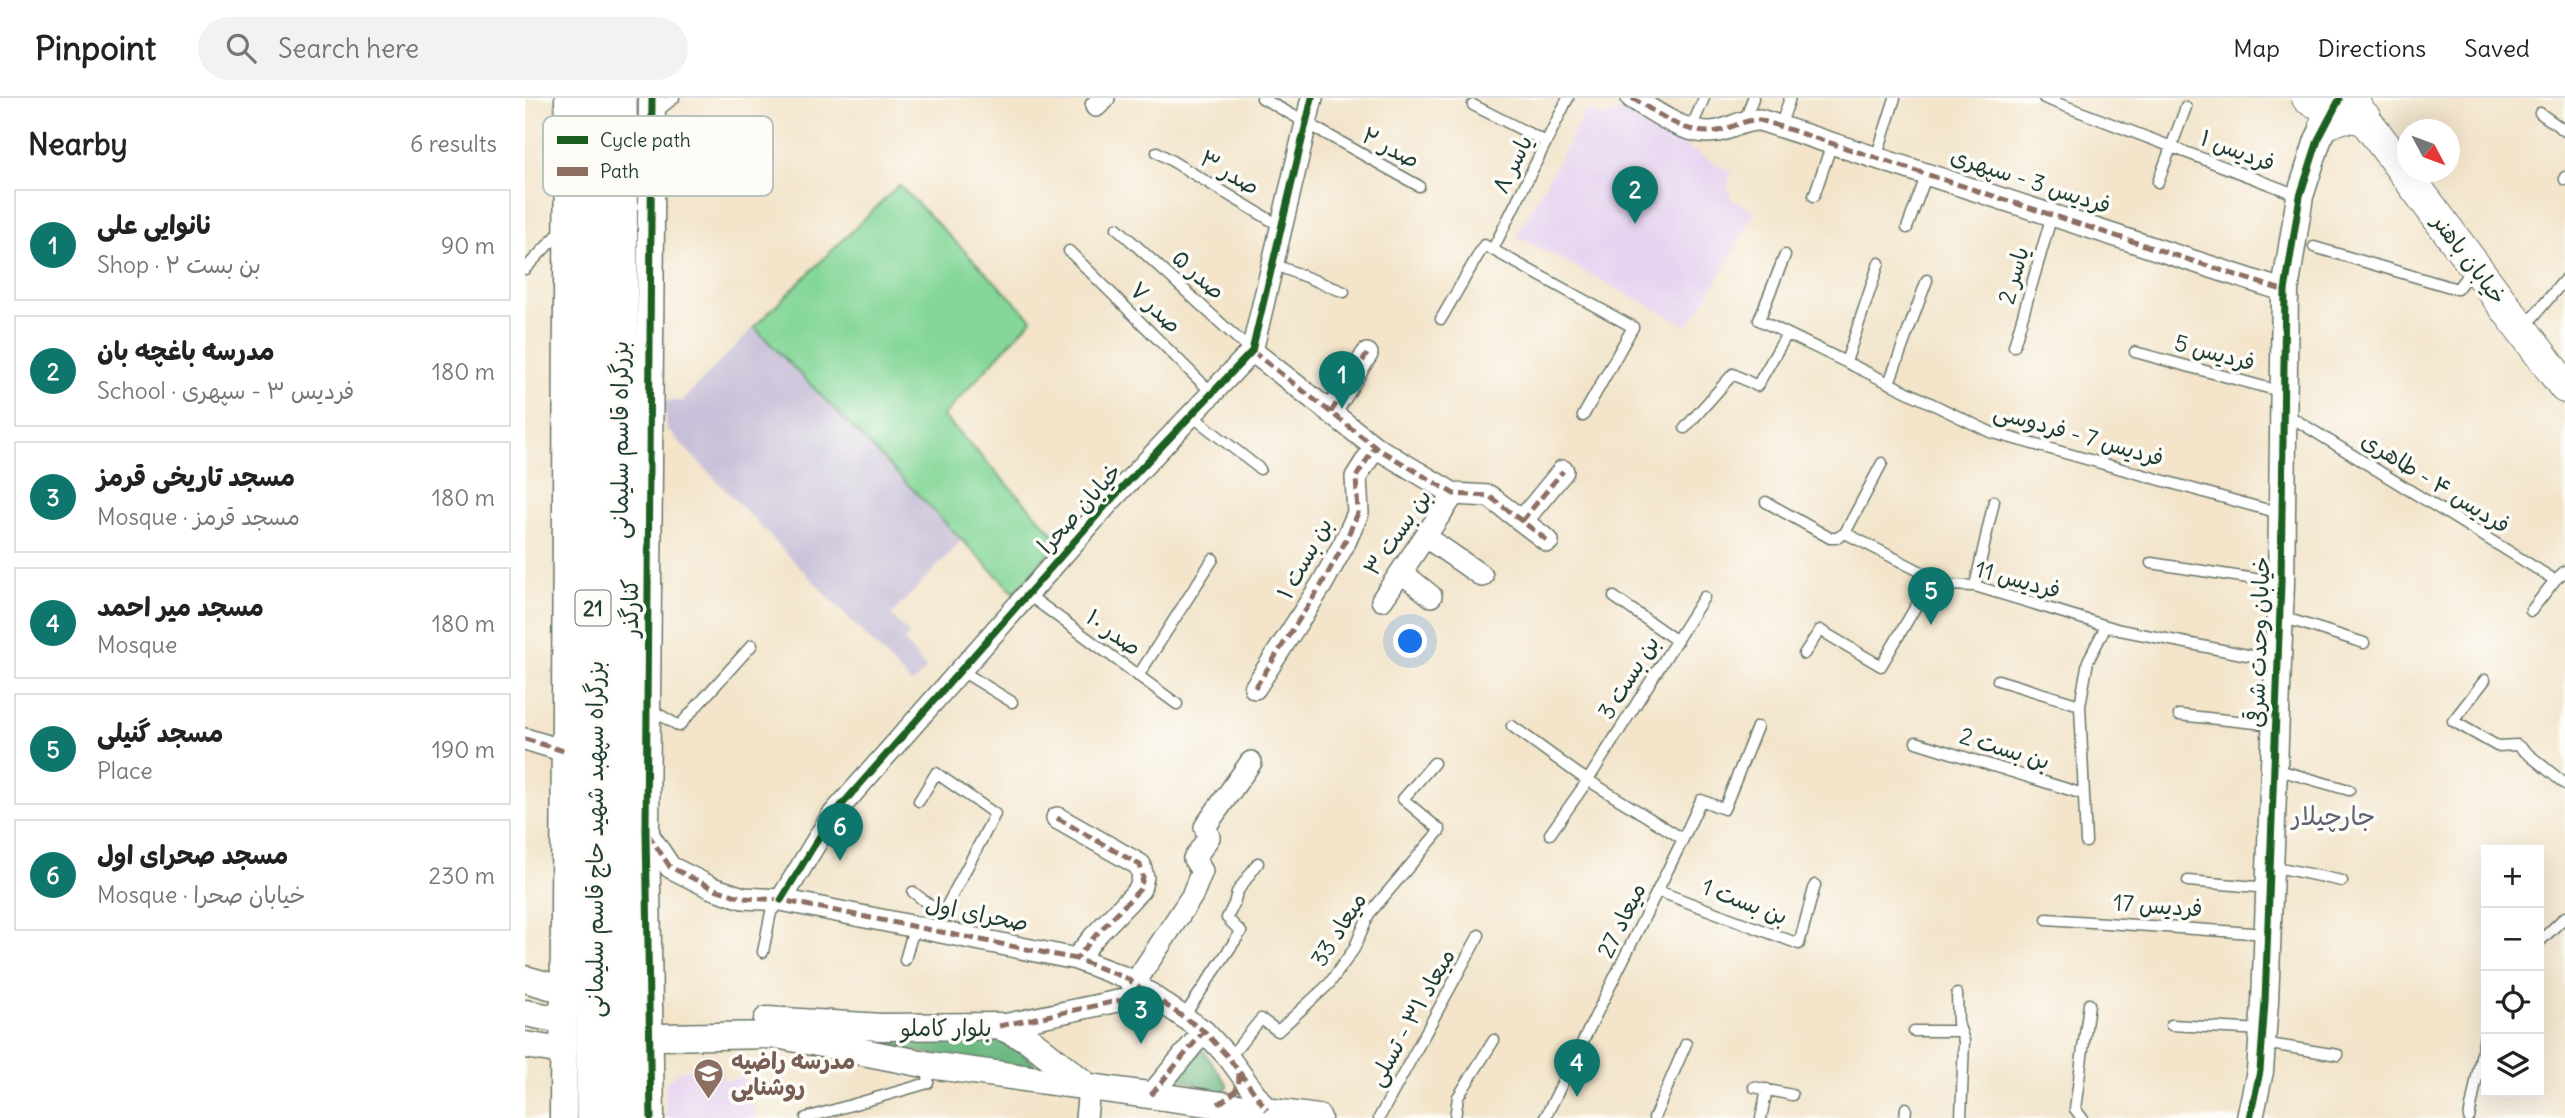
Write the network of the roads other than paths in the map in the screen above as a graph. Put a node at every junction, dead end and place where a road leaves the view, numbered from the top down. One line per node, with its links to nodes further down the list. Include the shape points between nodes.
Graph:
1 (568, 98): 22 (street)
2 (591, 98): 23 (highway, بزرگراه سپهبد شهید حاج قاسم سلیمانی / 21)
3 (618, 98): 24 (highway, بزرگراه قاسم سلیمانی / 21)
4 (674, 98): 18 (lane)
5 (1262, 98): 26 (lane, صدر ۲)
6 (1312, 98): 26 (street)
7 (1568, 98): 29 (lane, یاسر ۸)
8 (1632, 98): 27 (street)
9 (1704, 98): 27 (lane)
10 (1753, 98): 25 (lane)
11 (1790, 98): 25 (lane)
12 (1895, 98): 33 (lane)
13 (2044, 98): 20 (lane, فردیس ۱)
14 (2079, 98): 20 (lane)
15 (2302, 98): 34 (street, via 2310,128)
16 (1473, 105): 29 (lane)
17 (2338, 106): 34 (street); 55 (main road, خیابان باهنر)
18 (652, 107)
19 (2186, 107): 31 (lane)
20 (2074, 110): 31 (lane, فردیس ۱)
21 (2540, 113): 28 (lane)
22 (568, 116)
23 (591, 116)
24 (618, 116)
25 (1762, 123): 27 (street); 30 (street, فردیس 3 - سپهری)
26 (1306, 125): 37 (lane, صدر ۲); 46 (street)
27 (1691, 131)
28 (2565, 131)
29 (1546, 142): 50 (lane, یاسر ۸)
30 (1832, 143): 33 (street, فردیس 3 - سپهری); 42 (lane)
31 (2172, 147): 36 (lane); 43 (lane, فردیس ۱)
32 (1157, 152): 46 (lane, صدر ۳)
33 (1876, 158): 35 (street, فردیس 3 - سپهری)
34 (2308, 168): 43 (street, خیابان وحدت شرقی)
35 (1927, 174): 44 (street, فردیس 3 - سپهری); 48 (lane)
36 (2158, 182)
37 (1419, 186)
38 (568, 196): 45 (street)
39 (591, 196): 183 (highway, بزرگراه سپهبد شهید حاج قاسم سلیمانی / 21)
40 (618, 196): 184 (highway, بزرگراه قاسم سلیمانی / 21)
41 (651, 196): 119 (street, کنارگذر)
42 (1814, 196)
43 (2300, 196): 59 (street, خیابان وحدت شرقی)
44 (2052, 215): 59 (street, فردیس 3 - سپهری); 64 (lane, یاسر 2)
45 (568, 223): 56 (lane); 126 (street)
46 (1282, 227): 53 (street)
47 (1117, 228): 65 (lane, صدر ۵)
48 (1907, 228)
49 (2314, 247): 55 (lane, via 2457,289)
50 (1493, 249): 61 (lane, via 1484,245); 75 (lane, via 1633,327)
51 (1069, 251): 71 (lane, صدر ۷)
52 (1785, 254): 63 (lane, فردیس 7 - فردوسی, via 1759,320)
53 (1273, 264): 60 (lane); 65 (street)
54 (1879, 264): 68 (lane)
55 (2475, 266): 62 (main road, خیابان باهنر)
56 (525, 269)
57 (2565, 279): 62 (lane)
58 (1927, 280): 69 (lane)
59 (2285, 291): 72 (street, خیابان وحدت شرقی)
60 (1344, 292)
61 (1441, 320)
62 (2522, 330): 70 (main road, خیابان باهنر)
63 (1787, 334): 68 (lane, فردیس 7 - فردوسی); 76 (lane, via 1757,386 1733,374)
64 (2014, 346)
65 (1252, 351): 71 (street, خیابان صحرا); 73 (street)
66 (2135, 352): 72 (lane, فردیس 5)
67 (1367, 354): 73 (street)
68 (1846, 362): 69 (lane, فردیس 7 - فردوسی)
69 (1889, 383): 84 (lane, فردیس 7 - فردوسی, via 1990,432)
70 (2565, 387)
71 (1212, 393): 74 (street, خیابان صحرا)
72 (2283, 402): 84 (street, خیابان وحدت شرقی); 95 (lane, فردیس ۴ - طاهری)
73 (1331, 412): 77 (street)
74 (1191, 415): 79 (lane); 98 (street, خیابان صحرا)
75 (1583, 416)
76 (1685, 428)
77 (1375, 447): 81 (street); 115 (street, بن بست ۱, via 1356,477 1358,513 1345,542)
78 (1882, 463): 86 (lane)
79 (1259, 469)
80 (1563, 471): 85 (street)
81 (1454, 494): 85 (street, via 1489,496); 87 (street, بن بست ۳)
82 (1994, 501): 97 (lane)
83 (1766, 502): 86 (lane, فردیس 11, via 1830,538)
84 (2282, 514): 96 (street, خیابان وحدت شرقی)
85 (1521, 521): 88 (street)
86 (1845, 534): 94 (lane, فردیس 11)
87 (1426, 537): 92 (street, بن بست ۳); 93 (street)
88 (1548, 541)
89 (1213, 559): 112 (lane)
90 (2151, 563): 96 (lane)
91 (2565, 571): 95 (lane)
92 (1401, 572): 99 (street); 102 (street, بن بست ۳)
93 (1482, 576)
94 (1933, 577): 97 (lane, فردیس 11, via 1947,585); 109 (lane, via 1881,666 1820,630)
95 (2555, 580): 103 (lane)
96 (2281, 583): 104 (street, خیابان وحدت شرقی)
97 (1975, 586): 105 (lane, فردیس 11)
98 (1027, 594): 111 (street, خیابان صحرا); 112 (lane, صدر ۱۰)
99 (1431, 596)
100 (1614, 597): 106 (lane)
101 (1704, 597): 106 (lane, بن بست 3)
102 (1382, 600)
103 (2531, 611)
104 (2279, 617): 107 (lane); 110 (street, خیابان وحدت شرقی)
105 (2106, 626): 110 (lane, فردیس 11); 118 (lane, via 2088,661)
106 (1677, 640): 130 (lane, بن بست 3)
107 (2364, 643)
108 (752, 645): 119 (lane, via 678,726)
109 (1804, 653)
110 (2278, 661): 121 (street, خیابان وحدت شرقی)
111 (960, 670): 116 (lane); 147 (street, خیابان صحرا, via 832,816)
112 (1138, 676): 117 (lane, صدر ۱۰)
113 (1998, 680): 118 (lane)
114 (2484, 680): 131 (lane, via 2453,721 2497,746 2517,744)
115 (1255, 688)
116 (1012, 702)
117 (1177, 704)
118 (2080, 705): 133 (lane)
119 (648, 708): 136 (street, کنارگذر)
120 (2179, 715): 121 (lane)
121 (2275, 724): 129 (street, خیابان وحدت شرقی)
122 (1512, 726): 130 (lane)
123 (1757, 727): 138 (lane, via 1724,809 1701,800)
124 (525, 739): 126 (street)
125 (1916, 742): 133 (lane, بن بست 2)
126 (564, 751): 172 (street)
127 (1251, 762): 157 (street, via 1205,827 1209,837 1194,859 1202,871)
128 (1434, 763): 174 (lane, میعاد 33, via 1403,799 1440,830 1369,914 1354,949 1329,984 1277,1031 1261,1019)
129 (2273, 768): 132 (lane); 141 (street, خیابان وحدت شرقی)
130 (1588, 780): 137 (lane, بن بست 3); 138 (lane)
131 (2565, 784)
132 (2349, 790)
133 (2083, 794): 139 (lane)
134 (919, 801): 150 (lane, via 936,773 995,814)
135 (1057, 818): 155 (street, via 1140,865 1143,877 1140,889)
136 (646, 831): 147 (street, صحرای اول, via 670,867 743,898); 168 (street, کنارگذر)
137 (1550, 834)
138 (1683, 839): 145 (lane, میعاد 27)
139 (2086, 842)
140 (1258, 863): 160 (lane, via 1237,892 1227,918 1241,932)
141 (2268, 876): 142 (lane); 143 (lane); 151 (street, خیابان وحدت شرقی)
142 (2188, 881)
143 (2342, 881)
144 (1815, 886): 145 (lane, بن بست 1, via 1799,944)
145 (1658, 891): 191 (lane, میعاد 27)
146 (913, 892): 150 (lane)
147 (781, 900): 150 (street, صحرای اول); 154 (lane, via 771,912)
148 (2565, 917): 153 (lane)
149 (2047, 919): 151 (lane, فردیس 17)
150 (930, 925): 155 (street, صحرای اول); 156 (lane)
151 (2267, 934): 167 (street, خیابان وحدت شرقی)
152 (1479, 935): 189 (lane, میعاد ۳۱ - تسلی)
153 (2544, 937)
154 (763, 953)
155 (1076, 959): 157 (street, صحرای اول)
156 (905, 960)
157 (1143, 989): 160 (street, صحرای اول); 161 (street)
158 (1957, 994): 165 (lane)
159 (2089, 1004): 195 (lane, via 2075,1109)
160 (1184, 1016): 163 (street, صحرای اول)
161 (999, 1026): 168 (street, بلوار کاملو, via 882,1027 775,1020 697,1026); 177 (street, بلوار کاملو, via 1028,1040)
162 (2171, 1026): 167 (lane)
163 (1204, 1031): 174 (street, صحرای اول); 180 (street)
164 (1914, 1031): 165 (lane)
165 (1961, 1031): 194 (lane)
166 (2485, 1034): 197 (lane)
167 (2263, 1036): 173 (lane); 196 (street, خیابان وحدت شرقی)
168 (656, 1037): 175 (street, بلوار کاملو, via 674,1050 770,1049 799,1040); 185 (street, کنارگذر)
169 (1494, 1040): 190 (lane, via 1458,1097)
170 (1686, 1044): 192 (lane)
171 (525, 1045): 172 (street)
172 (563, 1051): 182 (street)
173 (2338, 1055)
174 (1233, 1063): 181 (street, صحرای اول); 181 (street, via 1240,1081 1231,1096)
175 (929, 1065): 177 (street, بلوار کاملو); 186 (lane, via 928,1083)
176 (1753, 1087): 178 (lane)
177 (1089, 1088): 180 (street); 187 (street)
178 (1767, 1089): 179 (lane); 193 (lane)
179 (1792, 1095)
180 (1151, 1096): 181 (street)
181 (1242, 1110): 188 (street)
182 (563, 1118)
183 (595, 1118)
184 (622, 1118)
185 (651, 1118)
186 (806, 1118)
187 (1086, 1118)
188 (1318, 1118)
189 (1379, 1118)
190 (1455, 1118)
191 (1545, 1118)
192 (1654, 1118)
193 (1762, 1118)
194 (1961, 1118)
195 (2082, 1118)
196 (2249, 1118)
197 (2469, 1118)

